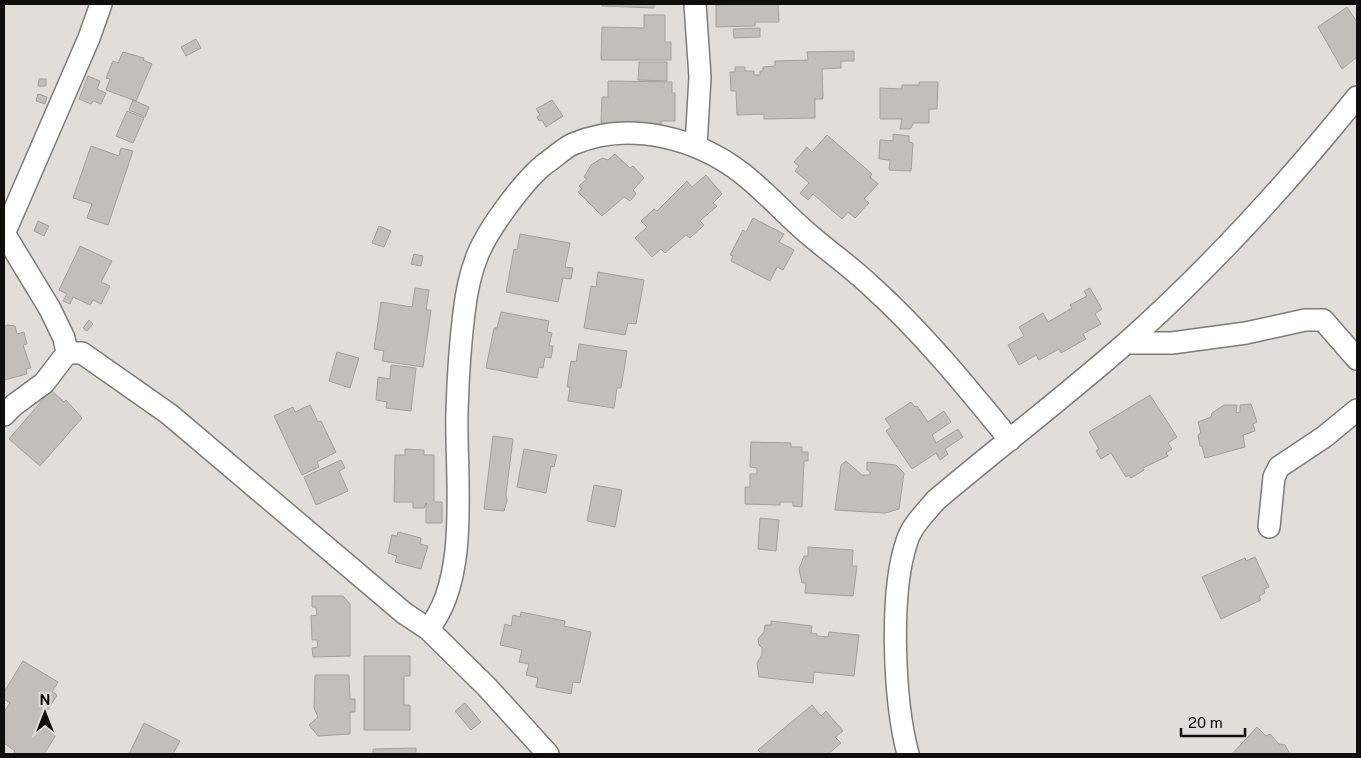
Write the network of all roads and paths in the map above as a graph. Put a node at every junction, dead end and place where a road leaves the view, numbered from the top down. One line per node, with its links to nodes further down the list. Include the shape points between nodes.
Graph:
1 (101, 4): 5 (street)
2 (695, 4): 4 (street, via 700,77)
3 (1357, 96): 6 (street, via 1265,207)
4 (696, 146): 11 (street, via 742,173 871,286 938,354); 13 (street, via 661,135 636,133 603,136 572,144 536,170 510,202 478,254 463,320 457,412 459,499 452,574 438,616)
5 (4, 234): 7 (street, via 50,309 64,338)
6 (1126, 343): 8 (street, via 1172,342 1246,333 1305,320 1323,320); 11 (street)
7 (67, 353): 10 (street, via 44,383); 13 (street, via 82,353 98,362 169,414 404,613)
8 (1357, 359)
9 (1357, 410): 12 (street, via 1280,467 1274,477)
10 (4, 415)
11 (1010, 440): 15 (street, via 936,500 907,539 896,606 903,736)
12 (1269, 527)
13 (428, 628): 14 (street)
14 (548, 754)
15 (908, 754)

